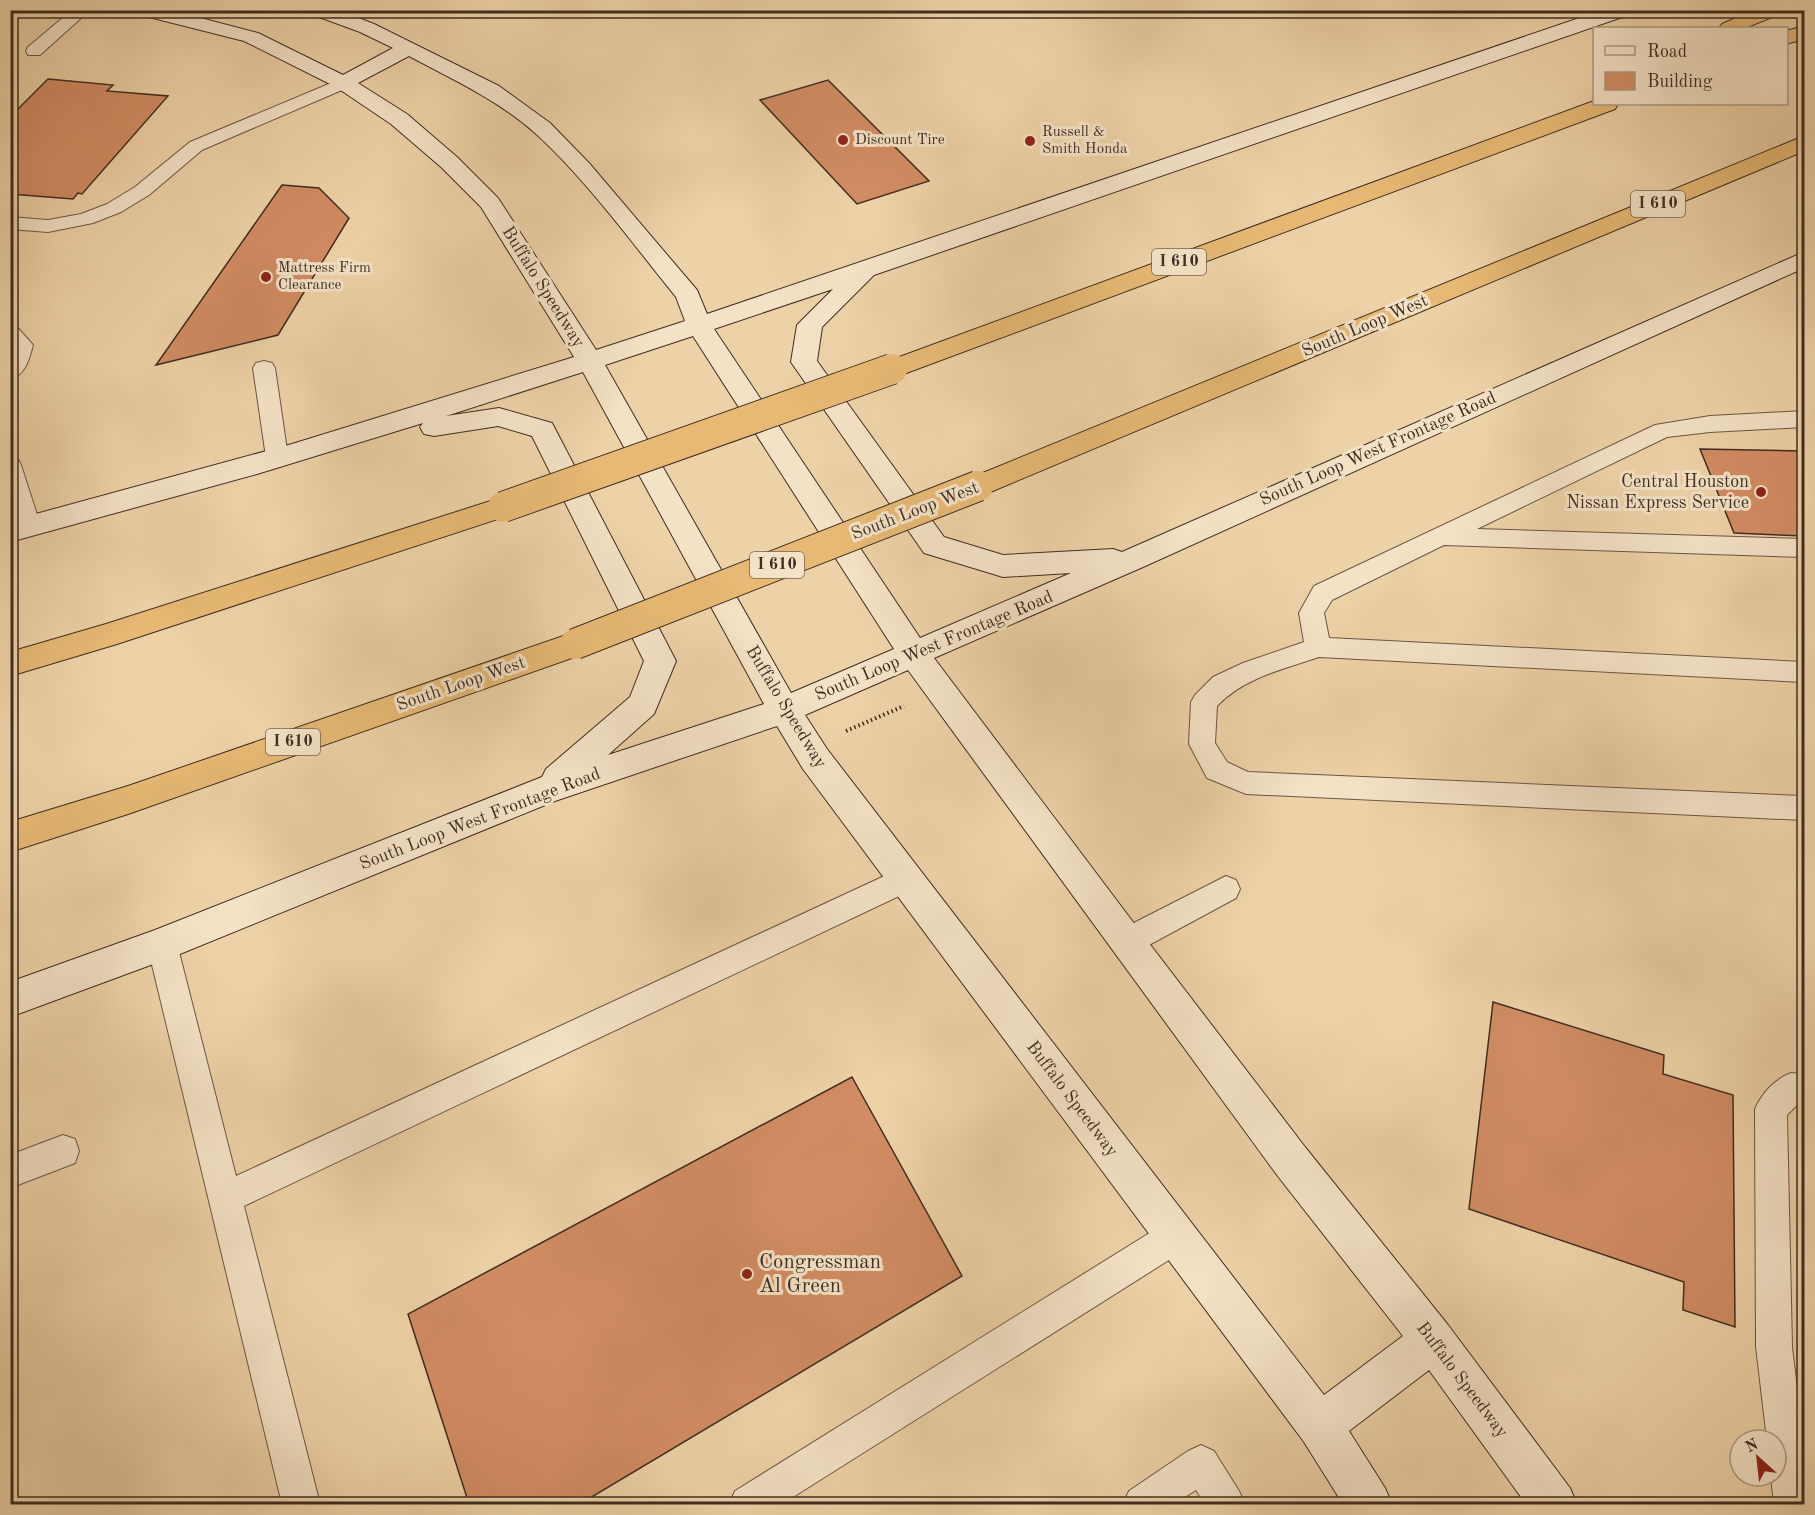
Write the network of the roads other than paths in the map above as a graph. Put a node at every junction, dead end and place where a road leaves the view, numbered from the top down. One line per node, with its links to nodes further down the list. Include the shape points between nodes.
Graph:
1 (82, 10): 10 (lane)
2 (144, 10): 11 (main road, Buffalo Speedway, via 251,37)
3 (318, 10): 9 (main road, Buffalo Speedway)
4 (1624, 10): 20 (main road)
5 (1773, 10): 6 (highway)
6 (1731, 27)
7 (1804, 32): 8 (highway)
8 (1788, 37)
9 (410, 48): 11 (main road); 21 (main road, Buffalo Speedway, via 491,91 542,128 581,168 688,295)
10 (34, 51)
11 (343, 83): 17 (lane, via 196,146 142,191 114,208 86,219 48,226); 23 (main road, Buffalo Speedway, via 399,119 490,203)
12 (1593, 88): 15 (highway)
13 (1604, 105): 15 (highway, I 610)
14 (1804, 143): 19 (highway, South Loop West / I 610)
15 (1466, 155): 36 (highway, I 610, bridge, via 892,369 503,507)
16 (1804, 166): 19 (highway)
17 (10, 223)
18 (1804, 259): 33 (main road, South Loop West Frontage Road)
19 (1512, 265): 41 (highway, South Loop West / I 610, bridge, via 978,486 575,644 128,800)
20 (867, 270): 21 (main road); 33 (main road, via 810,325 804,362 934,544 1003,566)
21 (699, 325): 23 (main road); 35 (main road, Buffalo Speedway)
22 (10, 332): 25 (lane, via 22,345 18,362)
23 (590, 361): 27 (main road); 38 (main road, Buffalo Speedway)
24 (264, 368): 28 (lane)
25 (10, 372)
26 (1804, 419): 31 (lane, via 1663,430)
27 (334, 441): 28 (main road); 39 (main road, via 499,417 542,430 660,661 643,705)
28 (278, 457): 30 (main road)
29 (10, 465): 30 (lane)
30 (20, 529)
31 (1440, 537): 32 (lane); 34 (lane, via 1323,593 1311,613)
32 (1804, 548)
33 (1133, 559): 35 (main road, South Loop West Frontage Road)
34 (1318, 647): 37 (lane); 40 (lane, via 1222,684 1204,702 1202,744 1217,770 1246,783)
35 (914, 655): 38 (main road, South Loop West Frontage Road); 44 (main road, Buffalo Speedway)
36 (10, 664)
37 (1804, 672)
38 (784, 710): 39 (main road, South Loop West Frontage Road); 42 (main road, Buffalo Speedway, via 815,759)
39 (545, 790): 45 (main road, South Loop West Frontage Road)
40 (1804, 808)
41 (10, 837)
42 (906, 879): 50 (lane); 51 (main road, Buffalo Speedway)
43 (1226, 889): 44 (lane)
44 (1126, 942): 52 (main road, Buffalo Speedway, via 1291,1161)
45 (162, 944): 46 (main road, South Loop West Frontage Road); 50 (lane)
46 (10, 1000)
47 (1804, 1089): 60 (lane, via 1791,1088 1771,1109 1774,1347)
48 (63, 1151): 49 (lane)
49 (10, 1172)
50 (225, 1198): 54 (lane)
51 (1176, 1236): 53 (main road, Buffalo Speedway); 55 (lane)
52 (1433, 1340): 53 (main road); 59 (main road, Buffalo Speedway)
53 (1320, 1426): 58 (main road, Buffalo Speedway)
54 (301, 1504)
55 (748, 1504)
56 (1142, 1504): 57 (lane, via 1201,1464)
57 (1226, 1504)
58 (1369, 1504)
59 (1554, 1504)
60 (1793, 1504)

